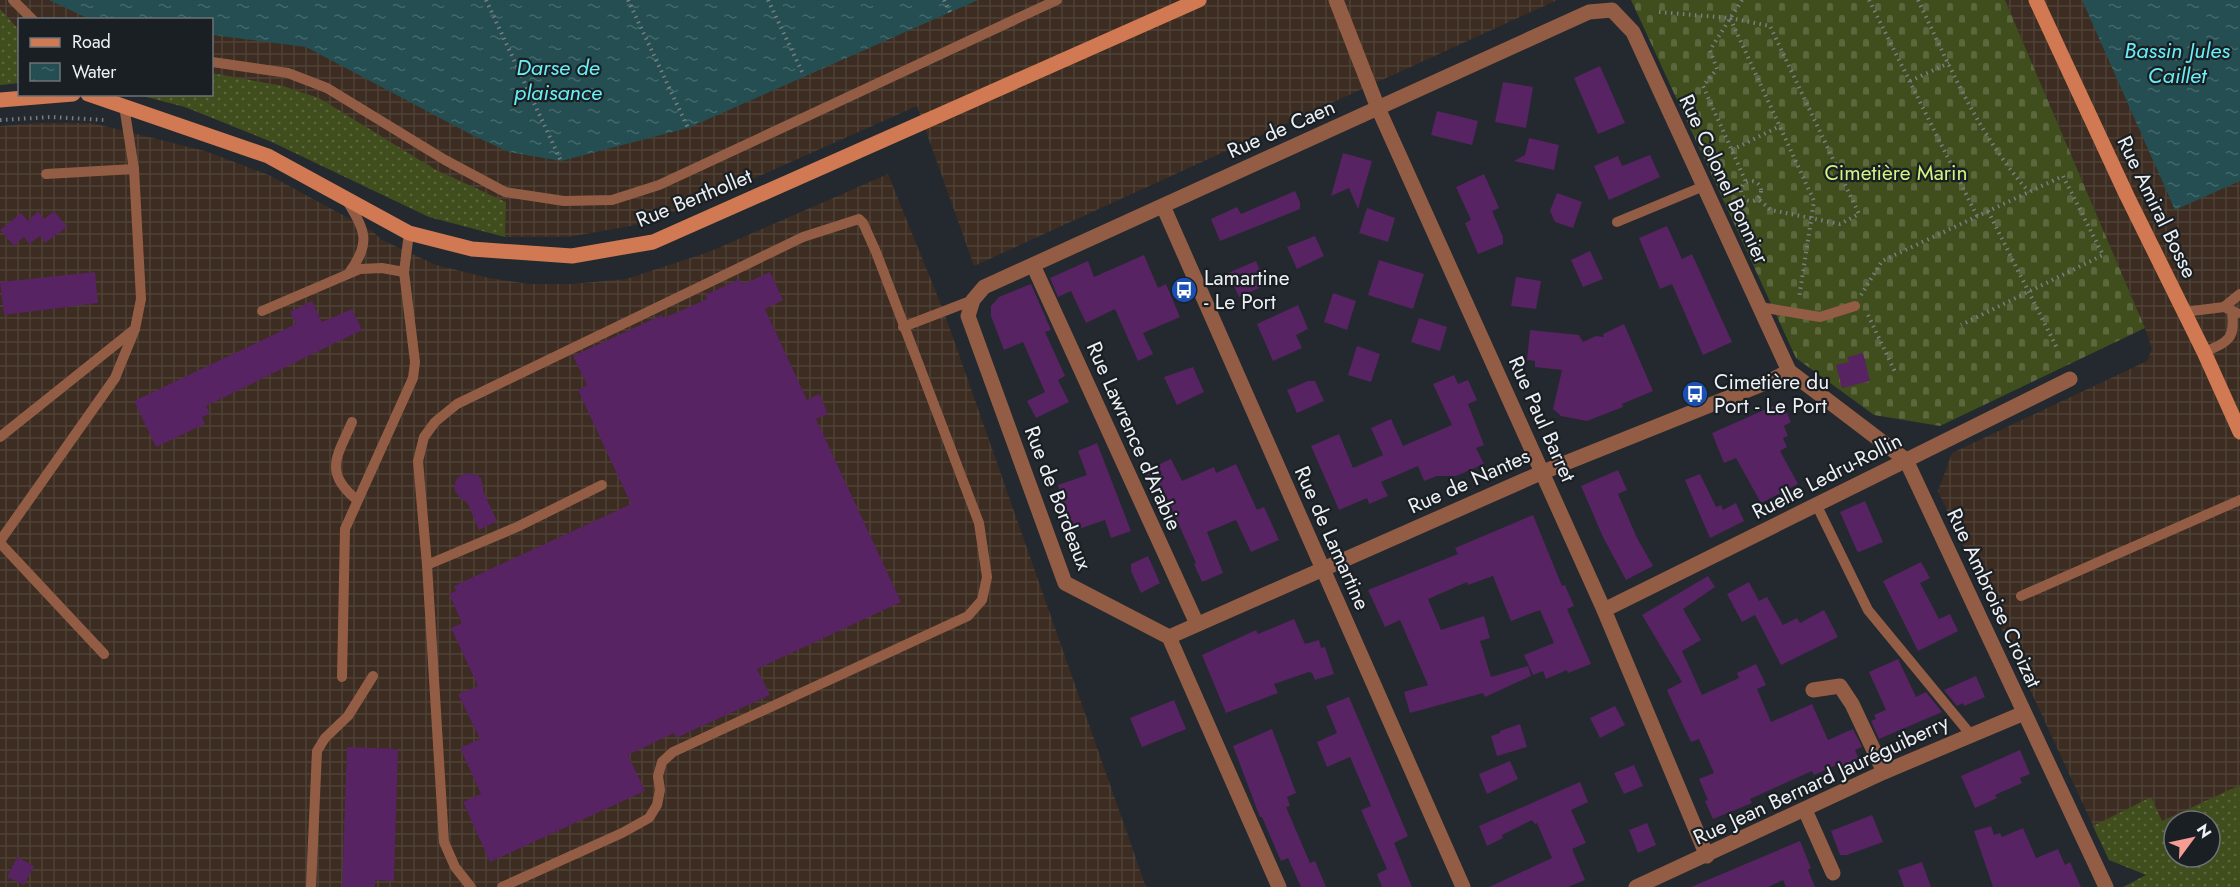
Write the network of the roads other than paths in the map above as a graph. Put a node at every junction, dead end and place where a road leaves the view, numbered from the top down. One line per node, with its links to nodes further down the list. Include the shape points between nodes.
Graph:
1 (13, 0): 7 (lane)
2 (1057, 0): 8 (lane, via 659,185 612,200 564,201 505,192 327,88 288,73)
3 (1199, 0): 20 (main road, Rue Berthollet, via 653,242 572,256 472,249)
4 (1336, 0): 13 (street, Rue Paul Barret)
5 (2036, 0): 30 (main road, Rue Amiral Bosse)
6 (1612, 10): 13 (street, Rue de Caen, via 1589,12); 16 (street, Rue Colonel Bonnier, via 1633,32)
7 (31, 18)
8 (213, 62)
9 (49, 96): 11 (main road)
10 (94, 96): 12 (main road, Rue Berthollet)
11 (0, 100)
12 (124, 106): 14 (lane); 17 (main road, Rue Berthollet, via 268,156)
13 (1378, 108): 18 (street, Rue de Caen); 40 (street, Rue Paul Barret)
14 (134, 170): 15 (lane); 32 (lane, via 141,299)
15 (46, 174)
16 (1704, 186): 19 (lane); 27 (street, Rue Colonel Bonnier)
17 (346, 199): 20 (main road, Rue Berthollet); 23 (lane, via 362,224 364,243 360,258)
18 (1163, 206): 21 (street, Rue de Caen); 47 (street, Rue de Lamartine)
19 (1617, 222)
20 (409, 233): 22 (lane)
21 (1033, 265): 25 (street, Rue de Caen, via 984,287); 50 (street, Rue Lawrence d'Arabie)
22 (404, 272): 23 (lane, via 382,268); 42 (lane, via 415,362 412,378)
23 (349, 273): 28 (lane)
24 (2240, 294): 29 (lane)
25 (973, 300): 31 (lane); 51 (street, Rue de Bordeaux, via 968,316 1065,583)
26 (1857, 302): 27 (lane, via 1820,317)
27 (1760, 307): 34 (street, Rue Colonel Bonnier)
28 (262, 310)
29 (2232, 311): 30 (lane); 33 (lane, via 2232,336)
30 (2184, 312): 33 (main road, Rue Amiral Bosse)
31 (903, 327): 46 (lane, via 863,223 852,219 803,237 457,404 424,437 418,461); 65 (lane, via 979,523 987,578 982,600 968,615 673,752 662,762 657,805 649,818)
32 (135, 329): 38 (lane); 45 (lane, via 115,378)
33 (2204, 352): 37 (main road, Rue Amiral Bosse)
34 (1789, 371): 39 (street, Rue Ambroise Croizat); 40 (street, Rue de Nantes)
35 (2070, 379): 39 (street, Ruelle Ledru-Rollin)
36 (352, 422): 42 (lane, via 335,463 338,480)
37 (2240, 432)
38 (0, 437)
39 (1906, 460): 44 (street, Ruelle Ledru-Rollin); 56 (street, Rue Ambroise Croizat)
40 (1543, 472): 47 (street, Rue de Nantes); 49 (street, Rue Paul Barret)
41 (602, 485): 46 (lane)
42 (357, 500): 54 (lane, via 345,529)
43 (2240, 500): 48 (lane)
44 (1817, 506): 49 (street, Ruelle Ledru-Rollin); 57 (lane, via 1868,610)
45 (0, 542): 52 (lane)
46 (427, 565): 64 (lane, via 444,842 455,867)
47 (1322, 568): 50 (street, Rue de Nantes); 67 (street, Rue de Lamartine)
48 (2021, 596)
49 (1604, 610): 60 (street, Rue Paul Barret)
50 (1197, 624): 51 (street, Rue de Nantes)
51 (1169, 637): 66 (street)
52 (104, 654)
53 (372, 676): 63 (lane, via 348,716 317,751)
54 (342, 677)
55 (1813, 690): 58 (street, via 1840,686)
56 (2024, 713): 57 (street, Rue Jean Bernard Jauréguiberry); 69 (street, Rue Ambroise Croizat)
57 (1971, 735): 58 (street, Rue Jean Bernard Jauréguiberry)
58 (1884, 772): 59 (street, Rue Jean Bernard Jauréguiberry)
59 (1805, 810): 60 (street, Rue Jean Bernard Jauréguiberry); 61 (street)
60 (1707, 856): 62 (street, Rue Jean Bernard Jauréguiberry)
61 (1833, 873)
62 (1661, 882): 68 (street, Rue Jean Bernard Jauréguiberry)
63 (311, 887)
64 (471, 887)
65 (502, 887)
66 (1279, 887)
67 (1463, 887)
68 (1636, 887)
69 (2106, 887)

